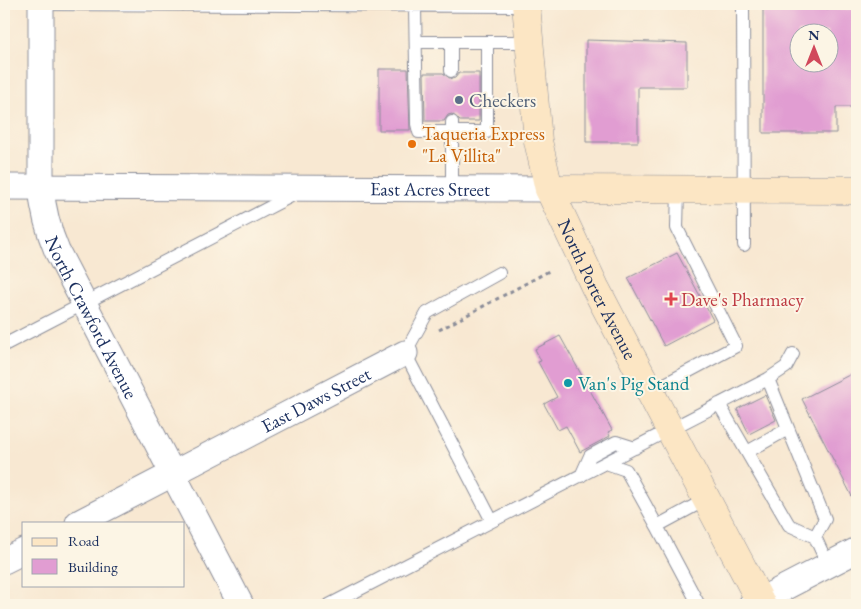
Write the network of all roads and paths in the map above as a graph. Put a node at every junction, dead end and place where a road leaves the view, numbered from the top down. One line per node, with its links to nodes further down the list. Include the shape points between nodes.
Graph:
1 (41, 4): 3 (lane); 14 (street, North Crawford Avenue)
2 (744, 4): 19 (lane)
3 (307, 5): 6 (lane)
4 (451, 5): 5 (lane); 6 (lane)
5 (526, 5): 10 (main road, North Porter Avenue)
6 (415, 7): 7 (lane)
7 (416, 42): 8 (lane); 12 (lane, via 419,132)
8 (451, 42): 9 (lane); 11 (lane)
9 (487, 42): 10 (lane); 12 (lane, via 487,132)
10 (528, 42): 17 (main road, North Porter Avenue, via 538,141)
11 (451, 71)
12 (452, 127): 16 (lane)
13 (4, 188): 14 (street, East Acres Street)
14 (41, 188): 15 (street, East Acres Street); 24 (street, North Crawford Avenue, via 49,231)
15 (307, 188): 16 (street, East Acres Street); 24 (lane)
16 (452, 188): 17 (street, East Acres Street)
17 (549, 189): 18 (main road, East Acres Street); 30 (main road, North Porter Avenue)
18 (678, 190): 19 (main road, East Acres Street); 30 (lane, via 677,228 736,346)
19 (744, 190): 20 (main road, East Acres Street); 21 (lane)
20 (857, 190)
21 (744, 245)
22 (549, 272): 25 (path)
23 (499, 273): 27 (lane, via 427,312)
24 (85, 304): 26 (lane); 37 (street, North Crawford Avenue)
25 (437, 330)
26 (4, 345)
27 (405, 353): 37 (street, East Daws Street); 40 (lane)
28 (793, 354): 29 (lane, via 786,367)
29 (768, 379): 31 (lane); 32 (lane)
30 (650, 392): 33 (main road, North Porter Avenue)
31 (719, 404): 33 (lane); 35 (lane)
32 (788, 429): 35 (lane); 43 (lane, via 825,519)
33 (671, 430): 34 (lane); 39 (main road, North Porter Avenue)
34 (635, 448): 36 (lane); 38 (lane, via 616,442 590,456)
35 (747, 452): 43 (lane, via 789,525)
36 (606, 463): 38 (lane); 42 (lane, via 626,470)
37 (174, 474): 41 (street, East Daws Street); 49 (street, North Crawford Avenue)
38 (581, 476): 40 (lane)
39 (707, 498): 42 (lane); 48 (main road, North Porter Avenue)
40 (492, 521): 50 (lane)
41 (80, 522)
42 (657, 526): 51 (lane)
43 (815, 537): 47 (lane)
44 (857, 550): 47 (street)
45 (22, 552): 46 (street)
46 (4, 561)
47 (828, 565): 48 (street)
48 (758, 604)
49 (241, 605)
50 (329, 605)
51 (699, 605)

